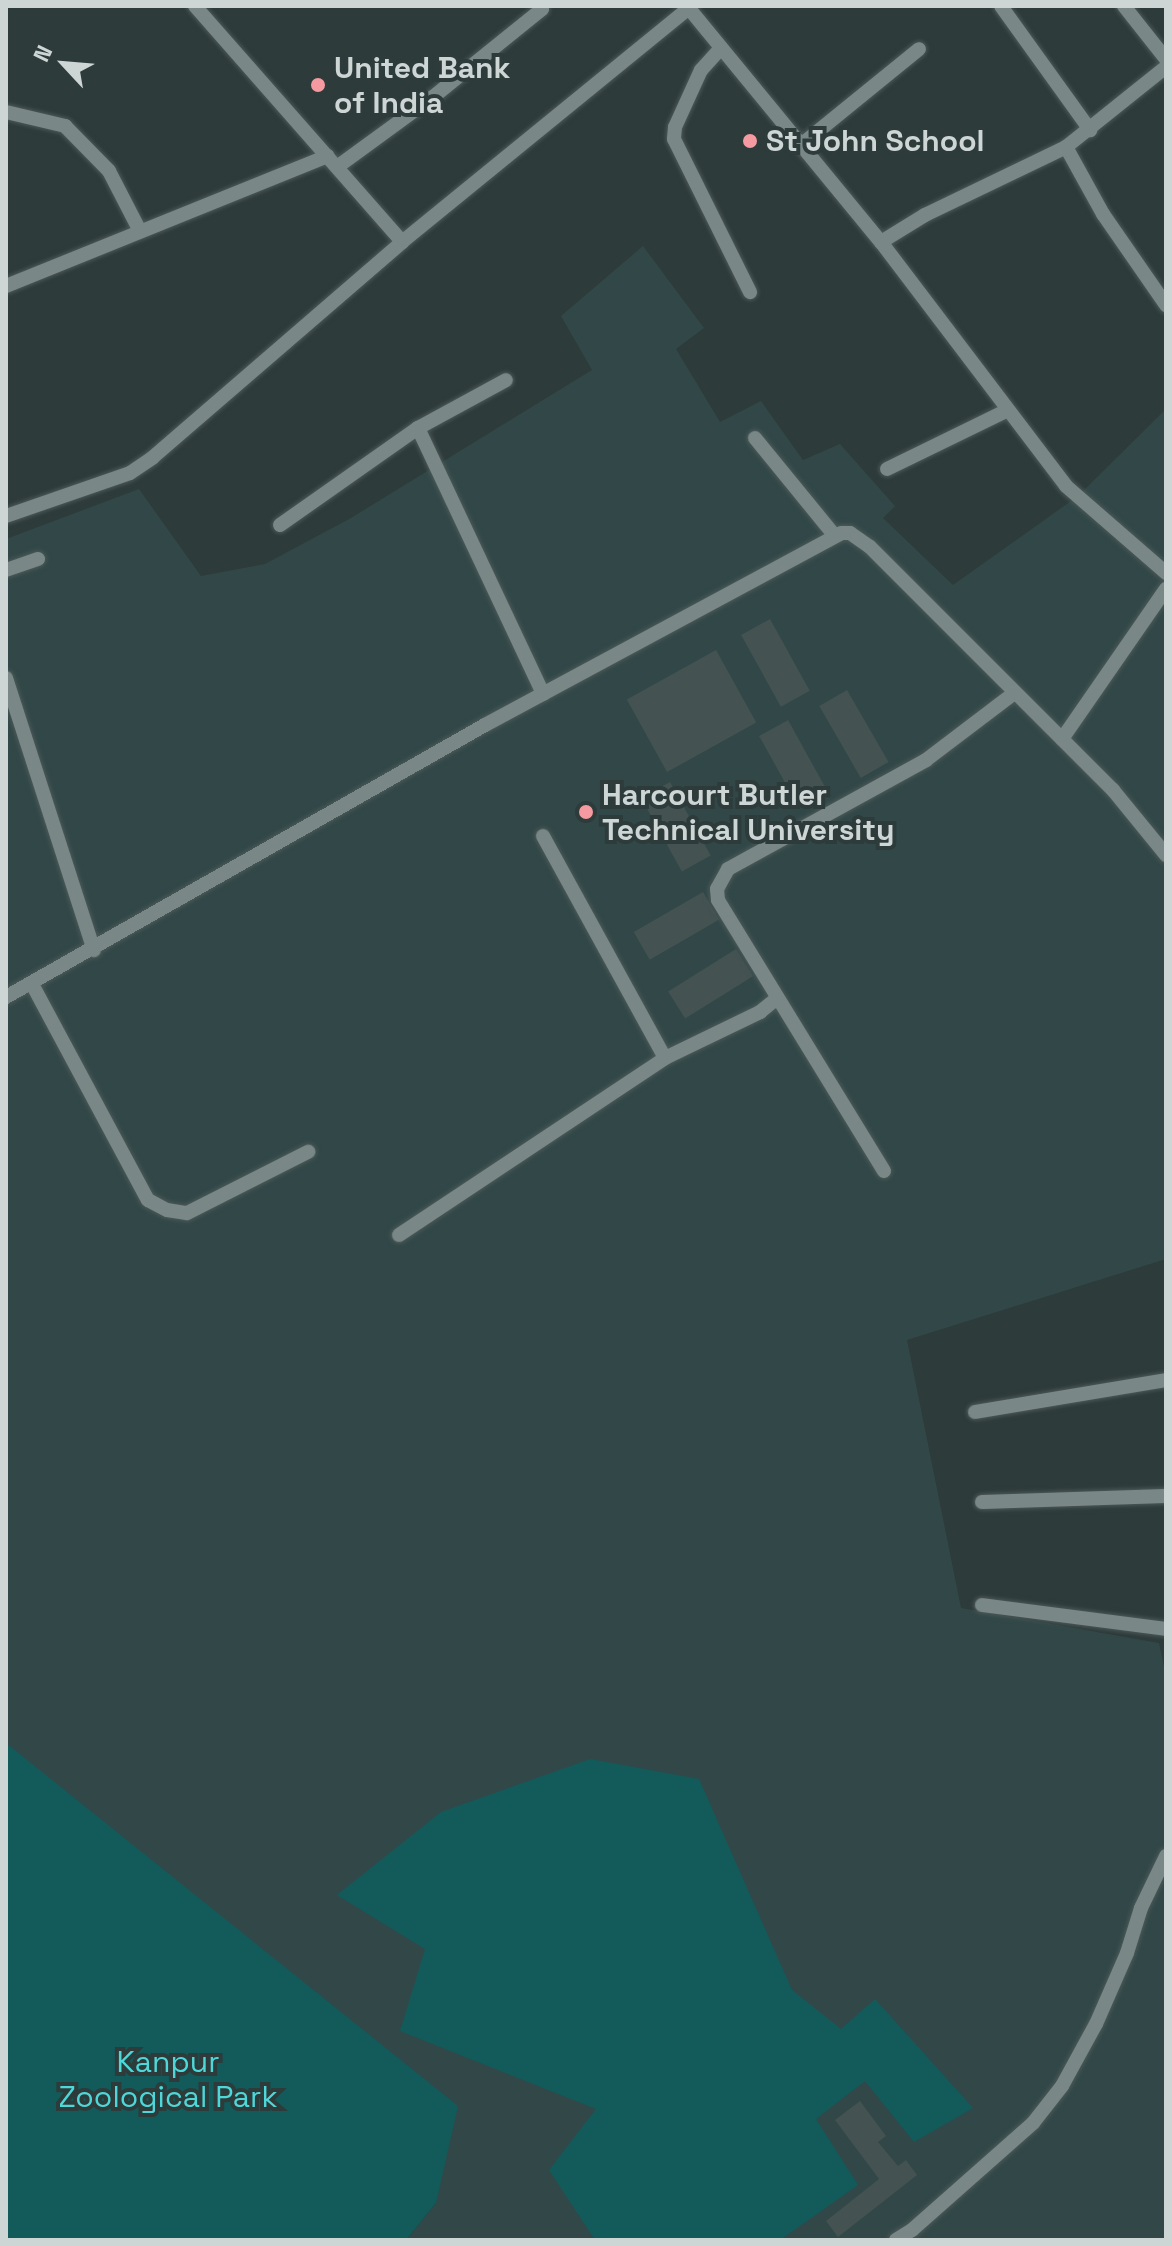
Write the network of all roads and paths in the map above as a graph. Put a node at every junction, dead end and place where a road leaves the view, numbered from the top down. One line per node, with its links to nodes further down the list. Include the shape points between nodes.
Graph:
1 (195, 6): 14 (street)
2 (540, 6): 14 (street, via 433,97)
3 (1001, 6): 11 (street)
4 (1124, 6): 8 (street)
5 (689, 7): 6 (street); 16 (street)
6 (721, 48): 12 (street); 19 (street, via 701,70 674,139)
7 (919, 49): 12 (street)
8 (1166, 59)
9 (1166, 67): 11 (street)
10 (6, 112): 15 (street, via 65,126 109,171)
11 (1090, 130): 13 (street)
12 (801, 145): 17 (street)
13 (1066, 147): 17 (street); 20 (street, via 1103,214)
14 (333, 162): 15 (street); 16 (street)
15 (140, 231): 18 (street)
16 (402, 242): 26 (street, via 130,473)
17 (881, 242): 22 (street)
18 (6, 286)
19 (750, 292)
20 (1166, 305)
21 (506, 380): 23 (street)
22 (1006, 411): 25 (street); 31 (street, via 1066,486)
23 (418, 428): 27 (street); 34 (street)
24 (755, 438): 28 (street)
25 (887, 469)
26 (6, 516)
27 (280, 525)
28 (834, 535): 34 (street); 35 (street, via 850,533 870,547)
29 (38, 559): 30 (street)
30 (6, 570)
31 (1166, 573)
32 (1166, 589): 36 (street)
33 (6, 678): 39 (street)
34 (543, 694): 39 (street)
35 (1013, 694): 36 (street); 42 (street, via 926,760 722,875 718,900)
36 (1062, 739): 38 (street)
37 (543, 836): 43 (street)
38 (1166, 855)
39 (94, 950): 40 (street)
40 (32, 984): 41 (street); 44 (street, via 148,1200 187,1213)
41 (6, 997)
42 (777, 998): 43 (street, via 760,1012); 45 (street)
43 (665, 1058): 46 (street)
44 (308, 1152)
45 (884, 1171)
46 (399, 1235)
47 (1166, 1380): 48 (street)
48 (975, 1412)
49 (1166, 1496): 50 (street)
50 (982, 1502)
51 (982, 1605): 52 (street)
52 (1166, 1629)
53 (1166, 1856): 54 (street, via 1096,2024 1062,2086 1033,2123)
54 (896, 2240)

